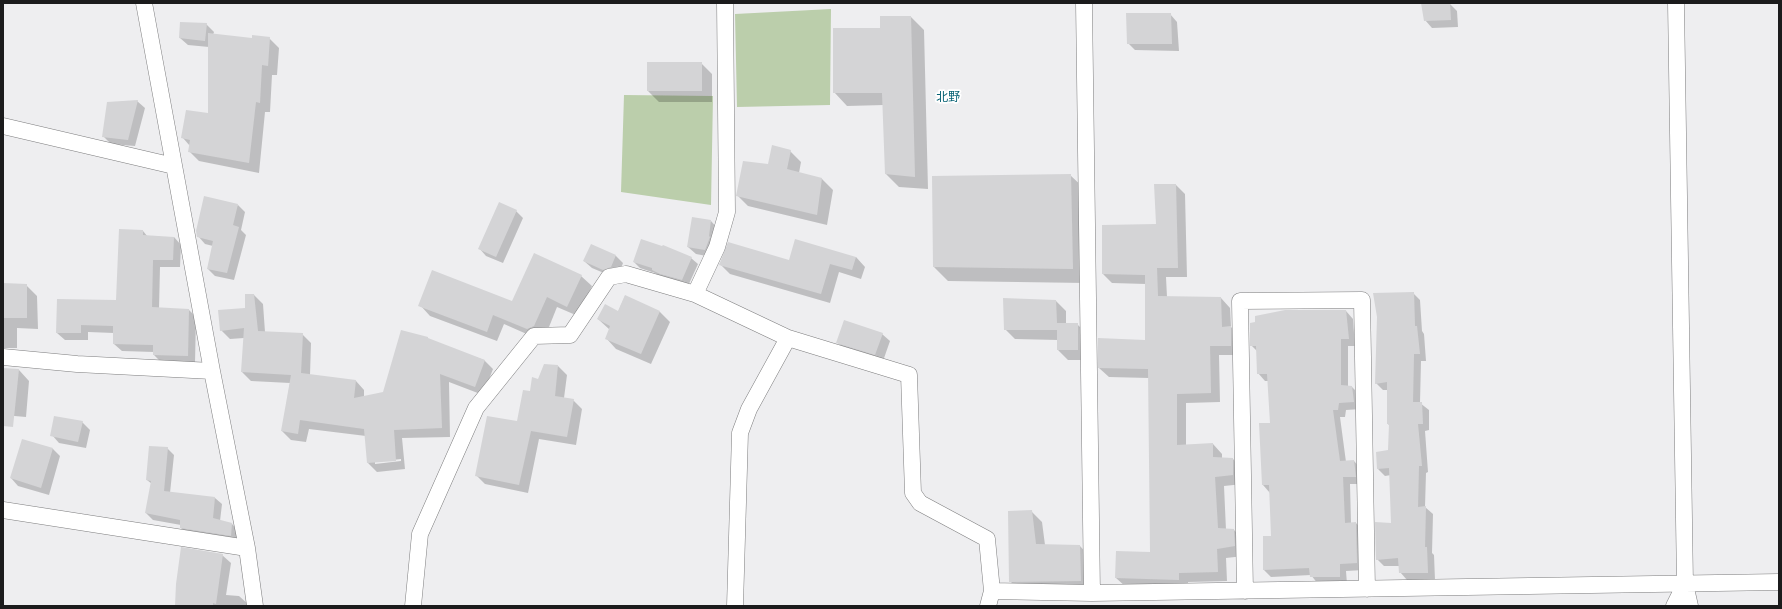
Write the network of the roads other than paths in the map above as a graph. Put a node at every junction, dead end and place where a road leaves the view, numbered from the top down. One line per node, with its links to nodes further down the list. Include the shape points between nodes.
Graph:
1 (144, 3): 6 (street)
2 (725, 3): 7 (street, via 727,212 717,247)
3 (1084, 3): 17 (street)
4 (1676, 3): 14 (street)
5 (3, 126): 6 (street)
6 (174, 166): 10 (street)
7 (695, 294): 8 (street); 20 (street, via 626,274 609,277 570,335 534,336 476,408 420,534)
8 (788, 338): 18 (street, via 909,375 913,493 920,503 987,539); 21 (street, via 749,409 740,433)
9 (3, 357): 10 (street, via 77,364)
10 (212, 371): 12 (street)
11 (3, 510): 12 (street)
12 (247, 548): 19 (street)
13 (1779, 582): 14 (street)
14 (1685, 584): 15 (street); 22 (street); 23 (street)
15 (1367, 589): 16 (street); 16 (street, via 1362,300 1240,301)
16 (1245, 591): 17 (street)
17 (1092, 593): 18 (street)
18 (990, 598)
19 (255, 606)
20 (413, 606)
21 (735, 606)
22 (1674, 606)
23 (1690, 606)

